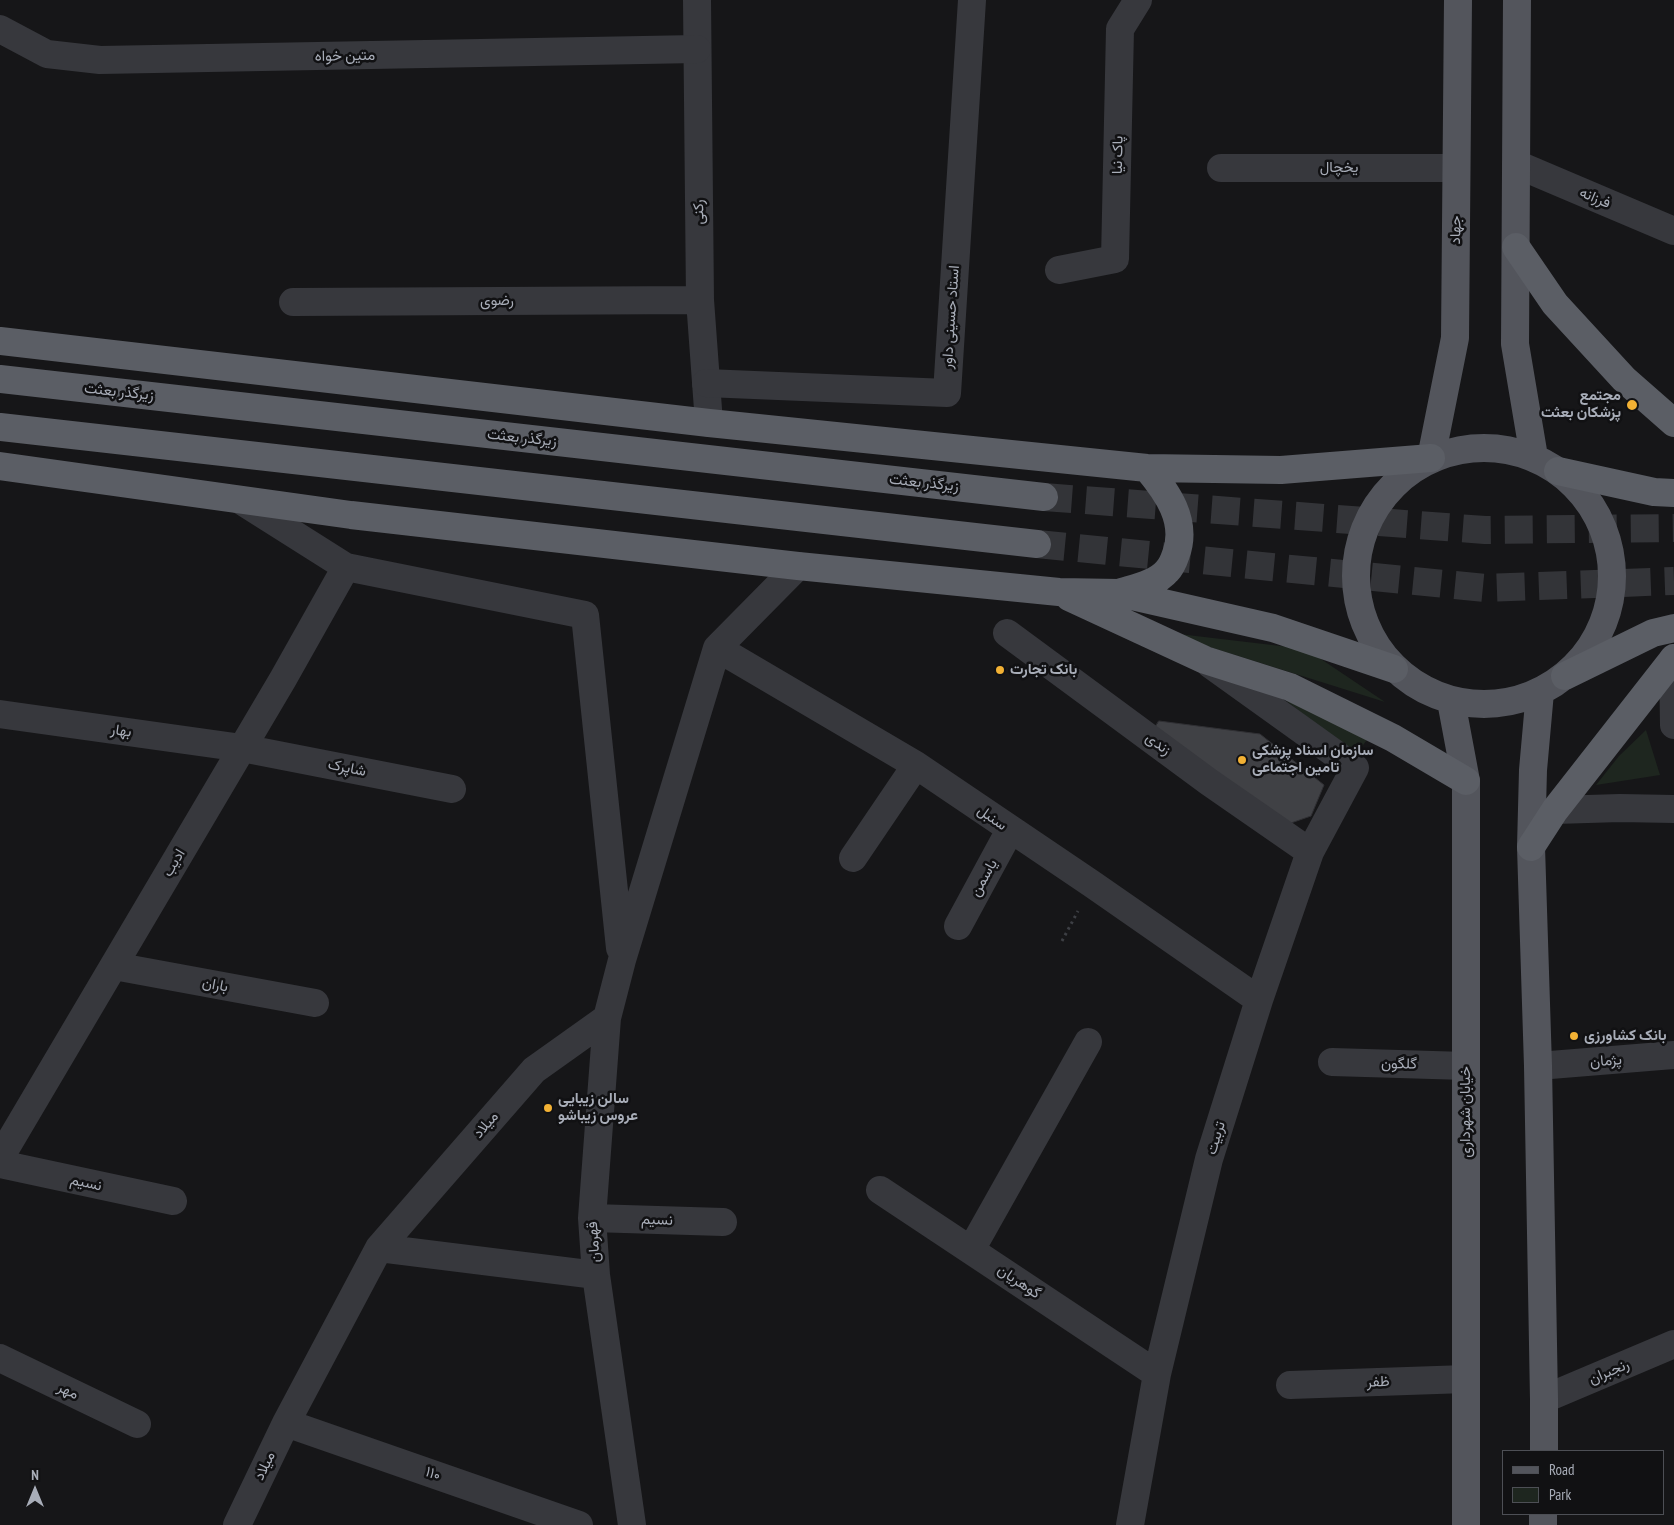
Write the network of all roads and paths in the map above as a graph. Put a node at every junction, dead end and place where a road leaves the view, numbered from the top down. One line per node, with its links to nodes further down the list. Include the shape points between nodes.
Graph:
1 (697, 0): 7 (street, رکنی)
2 (972, 0): 18 (street, استاد حسینی داور, via 947,393)
3 (1138, 0): 13 (street, پاک نیا, via 1120,29 1116,259)
4 (1458, 0): 10 (main road, جهاد)
5 (1517, 0): 8 (main road)
6 (0, 29): 7 (street, متین خواه, via 47,54 100,60)
7 (697, 49): 14 (street, رکنی)
8 (1516, 164): 11 (street, فرزانه); 12 (main road)
9 (1221, 168): 10 (street, یخچال)
10 (1456, 168): 23 (main road, جهاد, via 1454,338)
11 (1674, 231)
12 (1516, 247): 20 (highway, via 1554,304 1624,379); 22 (main road, via 1515,344)
13 (1059, 270)
14 (700, 300): 15 (street, رضوی); 18 (street, رکنی)
15 (293, 302)
16 (0, 340): 19 (highway)
17 (0, 379): 28 (highway, زیرگذر بعثت)
18 (706, 383): 19 (street, رکنی)
19 (709, 423): 25 (highway)
20 (1674, 423)
21 (0, 427): 30 (highway)
22 (1534, 457): 23 (main road, via 1500,448 1465,449); 26 (main road)
23 (1431, 458): 25 (highway, via 1281,470); 40 (main road, via 1400,478 1375,506 1363,531 1356,558 1355,586 1360,613 1373,643)
24 (0, 466): 29 (highway)
25 (1147, 468): 34 (highway, via 1172,501 1178,517 1178,548 1167,571 1157,579)
26 (1558, 471): 27 (highway, via 1654,492); 41 (main road, via 1579,489 1606,533 1613,581 1602,627 1587,654)
27 (1674, 493)
28 (1044, 497)
29 (240, 500): 31 (highway); 32 (street)
30 (1037, 544)
31 (798, 566): 33 (highway); 37 (street)
32 (346, 568): 46 (street, ادیب); 57 (street, via 585,615)
33 (1059, 592): 34 (highway); 39 (highway)
34 (1119, 594): 40 (highway, via 1273,628)
35 (1674, 628): 41 (highway, via 1653,633)
36 (1007, 633): 54 (street, زندی, via 1208,782)
37 (718, 648): 47 (street, سنبل); 57 (street, قهرمان)
38 (1673, 658): 45 (street); 51 (highway)
39 (1205, 660): 48 (highway, via 1290,687 1393,738); 54 (street, تربیت, via 1355,768)
40 (1394, 669): 43 (main road, via 1420,689)
41 (1566, 676): 42 (main road)
42 (1540, 692): 43 (main road, via 1511,702 1481,705); 53 (main road)
43 (1451, 701): 48 (main road, خیابان شهرداری)
44 (0, 714): 46 (street, بهار)
45 (1674, 725)
46 (242, 748): 49 (street, شاپرک); 58 (street, ادیب)
47 (916, 766): 52 (street, سنبل); 55 (street)
48 (1466, 781): 65 (main road, خیابان شهرداری)
49 (452, 789)
50 (1674, 809): 51 (street)
51 (1555, 810): 53 (highway)
52 (1010, 830): 56 (street, یاسمن); 59 (street, سنبل)
53 (1531, 847): 66 (main road)
54 (1310, 852): 59 (street, تربیت)
55 (854, 858)
56 (958, 926)
57 (622, 960): 61 (street, قهرمان)
58 (114, 966): 60 (street, باران); 67 (street, ادیب)
59 (1259, 1000): 78 (street, تربیت, via 1210,1159)
60 (315, 1003)
61 (608, 1018): 71 (street, قهرمان); 73 (street, میلاد, via 534,1070)
62 (1088, 1042): 74 (street)
63 (1674, 1055): 66 (street, پژمان)
64 (1332, 1062): 65 (street, گلگون)
65 (1466, 1066): 79 (main road, خیابان شهرداری)
66 (1538, 1066): 81 (main road)
67 (0, 1158)
68 (0, 1164): 70 (street, نسیم)
69 (880, 1190): 74 (street, گوهریان)
70 (172, 1201)
71 (592, 1218): 72 (street, نسیم); 75 (street, قهرمان)
72 (722, 1222)
73 (379, 1248): 75 (street); 82 (street, میلاد)
74 (971, 1250): 78 (street, گوهریان)
75 (596, 1275): 87 (street, قهرمان)
76 (1674, 1344): 81 (street, رنجبران)
77 (0, 1358): 83 (street, مهر)
78 (1157, 1374): 88 (street, تربیت)
79 (1466, 1379): 80 (street, ظفر); 89 (main road, خیابان شهرداری)
80 (1290, 1385)
81 (1544, 1399): 84 (main road)
82 (286, 1423): 85 (street, میلاد); 86 (street, ۱۱۰)
83 (137, 1424)
84 (1544, 1450)
85 (237, 1525)
86 (579, 1525)
87 (632, 1525)
88 (1130, 1525)
89 (1466, 1525)

